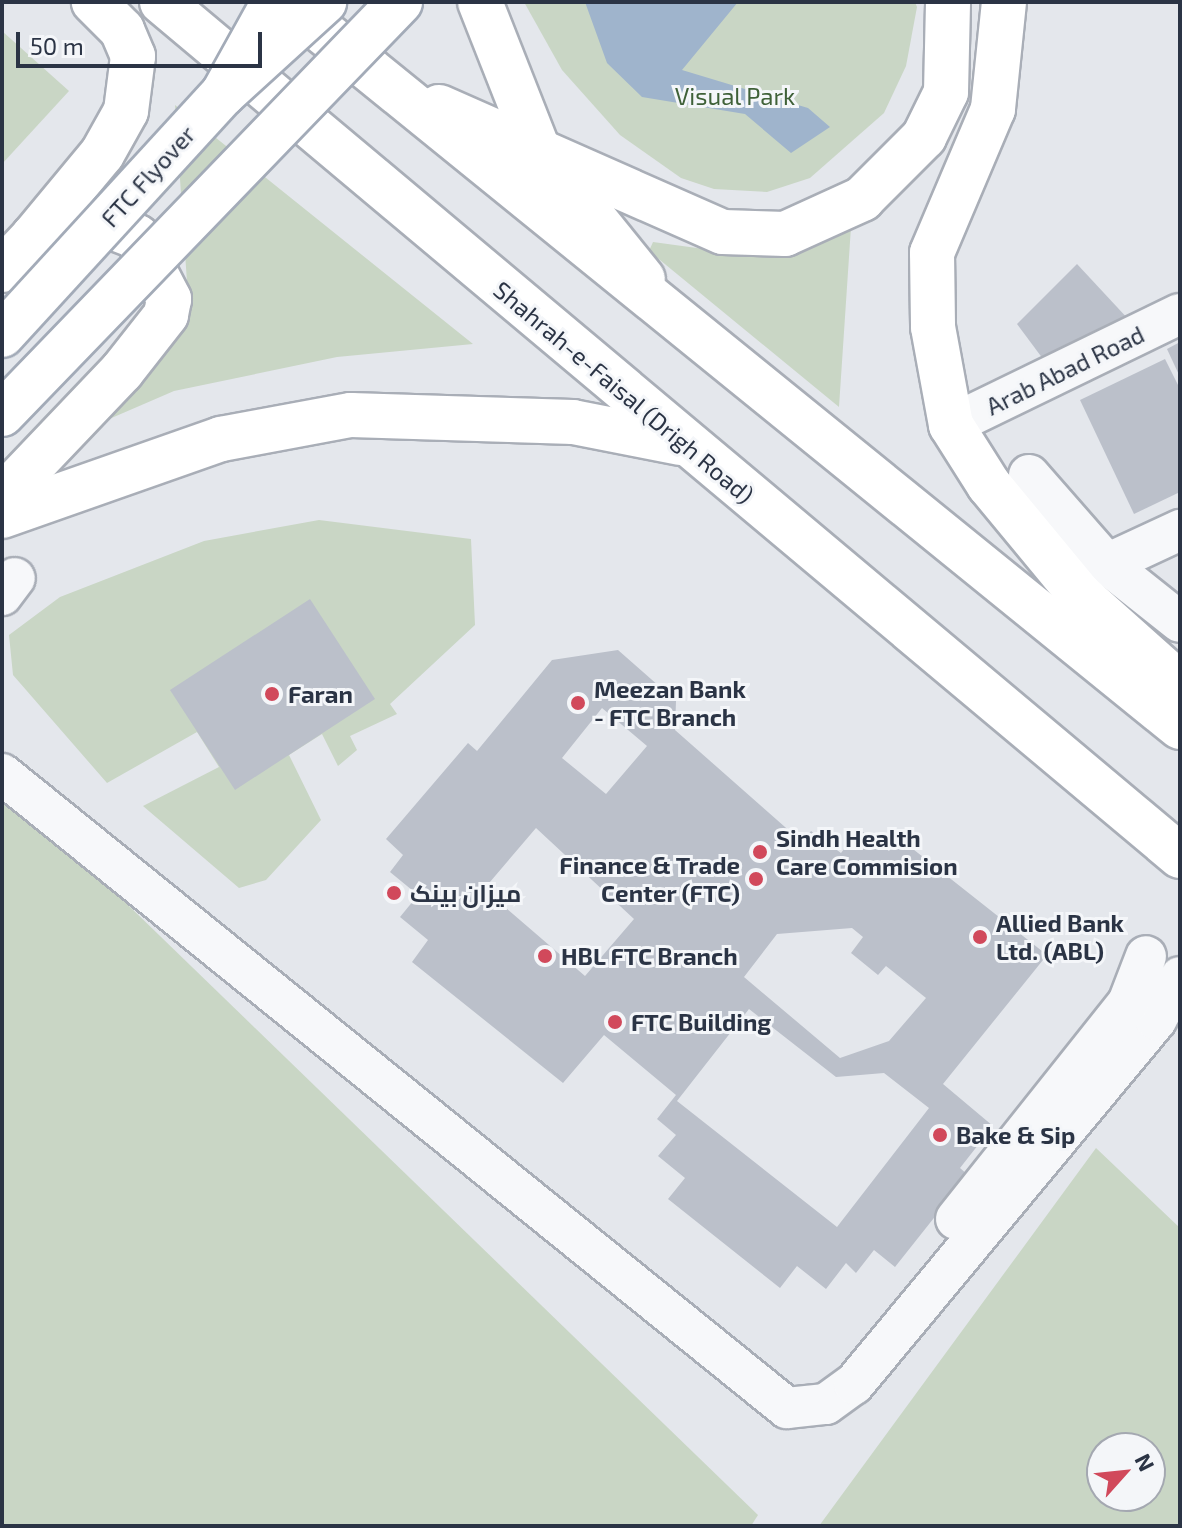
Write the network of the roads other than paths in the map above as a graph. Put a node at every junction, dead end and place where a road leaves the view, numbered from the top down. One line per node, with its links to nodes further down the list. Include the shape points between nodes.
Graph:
1 (94, 2): 13 (main road, via 122,30 133,56 126,111 102,154)
2 (162, 2): 20 (main road, Shahrah-e-Faisal (Drigh Road))
3 (274, 2): 11 (main road, FTC Flyover, bridge)
4 (286, 2): 10 (main road)
5 (324, 2): 11 (main road, bridge)
6 (400, 2): 18 (main road, bridge)
7 (480, 2): 12 (main road)
8 (948, 2): 12 (main road, via 950,58 936,117 886,180 833,213 785,234 723,232)
9 (1004, 2): 19 (main road, via 993,109 932,253 933,327)
10 (388, 87): 12 (main road); 15 (main road)
11 (223, 94): 17 (main road, FTC Flyover, bridge)
12 (538, 149): 15 (main road)
13 (33, 237): 14 (main road); 22 (main road, via 83,226 137,237 169,299 166,315 122,371)
14 (2, 270)
15 (656, 296): 28 (main road)
16 (1180, 314): 19 (street, Arab Abad Road)
17 (2, 335)
18 (2, 414)
19 (951, 425): 27 (main road, via 989,485 1080,595)
20 (687, 444): 23 (main road, via 573,422 351,415 221,439); 31 (main road, Shahrah-e-Faisal (Drigh Road))
21 (1029, 475): 25 (street)
22 (2, 497)
23 (2, 516)
24 (1180, 530): 25 (street)
25 (1107, 564): 26 (street)
26 (1180, 622)
27 (1180, 684)
28 (1180, 727)
29 (2, 744): 35 (street)
30 (2, 774): 35 (street)
31 (1180, 856)
32 (1149, 954): 34 (street, via 1128,1003)
33 (1180, 977): 34 (street, via 1156,1020)
34 (836, 1385): 35 (street)
35 (782, 1392)

